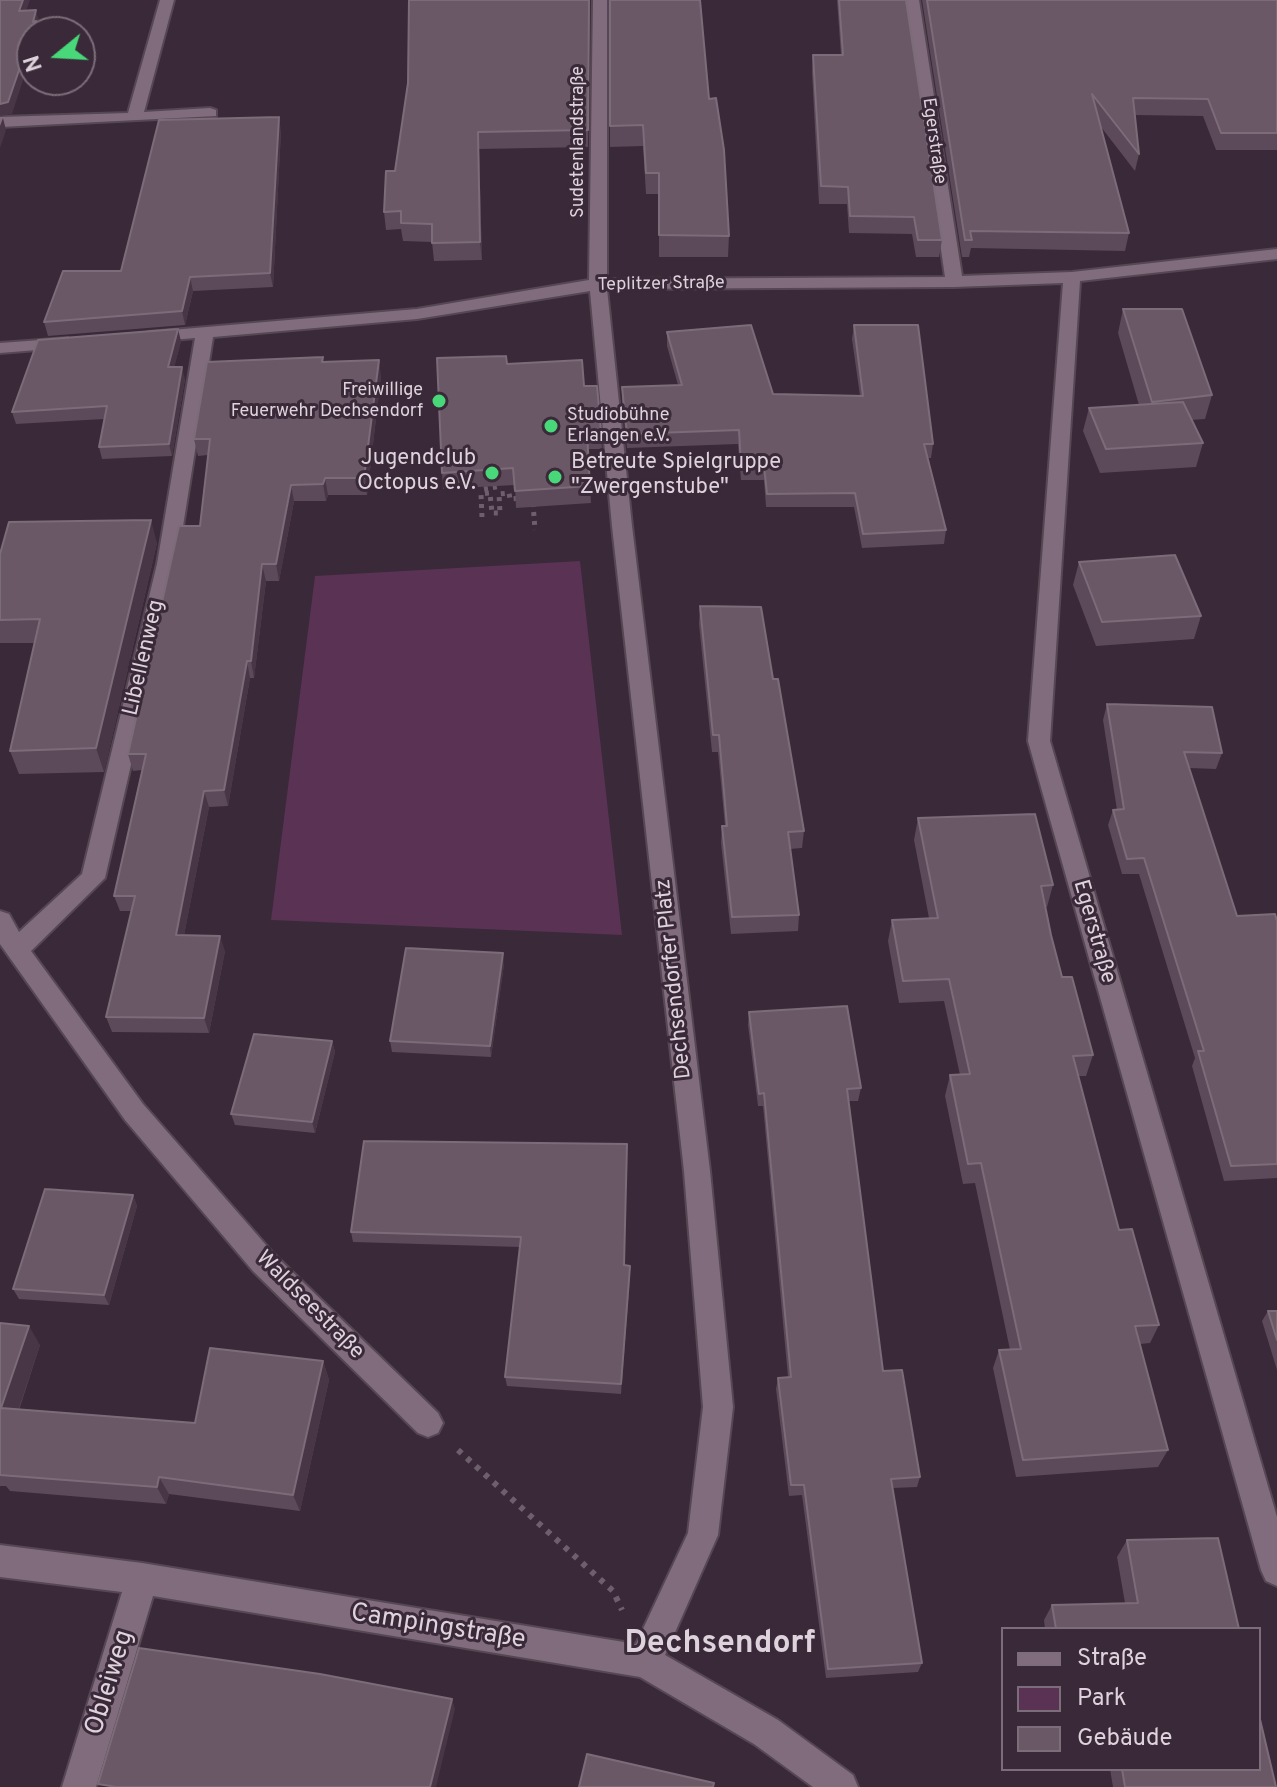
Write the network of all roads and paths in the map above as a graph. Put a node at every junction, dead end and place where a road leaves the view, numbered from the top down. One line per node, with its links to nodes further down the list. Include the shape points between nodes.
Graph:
1 (167, 0): 5 (street)
2 (600, 0): 10 (street, Sudetenlandstraße)
3 (912, 0): 9 (street, Egerstraße)
4 (210, 113): 5 (street)
5 (135, 117): 6 (street)
6 (0, 122)
7 (1277, 254): 8 (street, Teplitzer Straße)
8 (1072, 277): 9 (street, Teplitzer Straße); 23 (street, Egerstraße, via 1039,741)
9 (954, 282): 10 (street, Teplitzer Straße)
10 (598, 284): 11 (street, Teplitzer Straße, via 417,314); 25 (street, Dechsendorfer Platz, via 697,1171 718,1407 703,1535)
11 (205, 333): 12 (street, Teplitzer Straße); 20 (street, Libellenweg, via 167,564 93,878)
12 (126, 339)
13 (79, 342): 14 (street)
14 (0, 348)
15 (501, 486): 16 (path)
16 (484, 489)
17 (482, 517): 18 (path, via 481,494 490,493 492,513 500,513 499,494 509,493 510,499 532,496)
18 (535, 530)
19 (0, 921): 20 (street, Waldseestraße)
20 (16, 950): 21 (street, Waldseestraße, via 134,1112 263,1262)
21 (428, 1423): 25 (path, via 613,1591)
22 (0, 1561): 24 (street, Campingstraße)
23 (1277, 1570)
24 (142, 1579): 25 (street, Campingstraße); 26 (street, Obleiweg)
25 (645, 1662): 27 (street, Campingstraße, via 766,1732)
26 (79, 1787)
27 (841, 1787)

